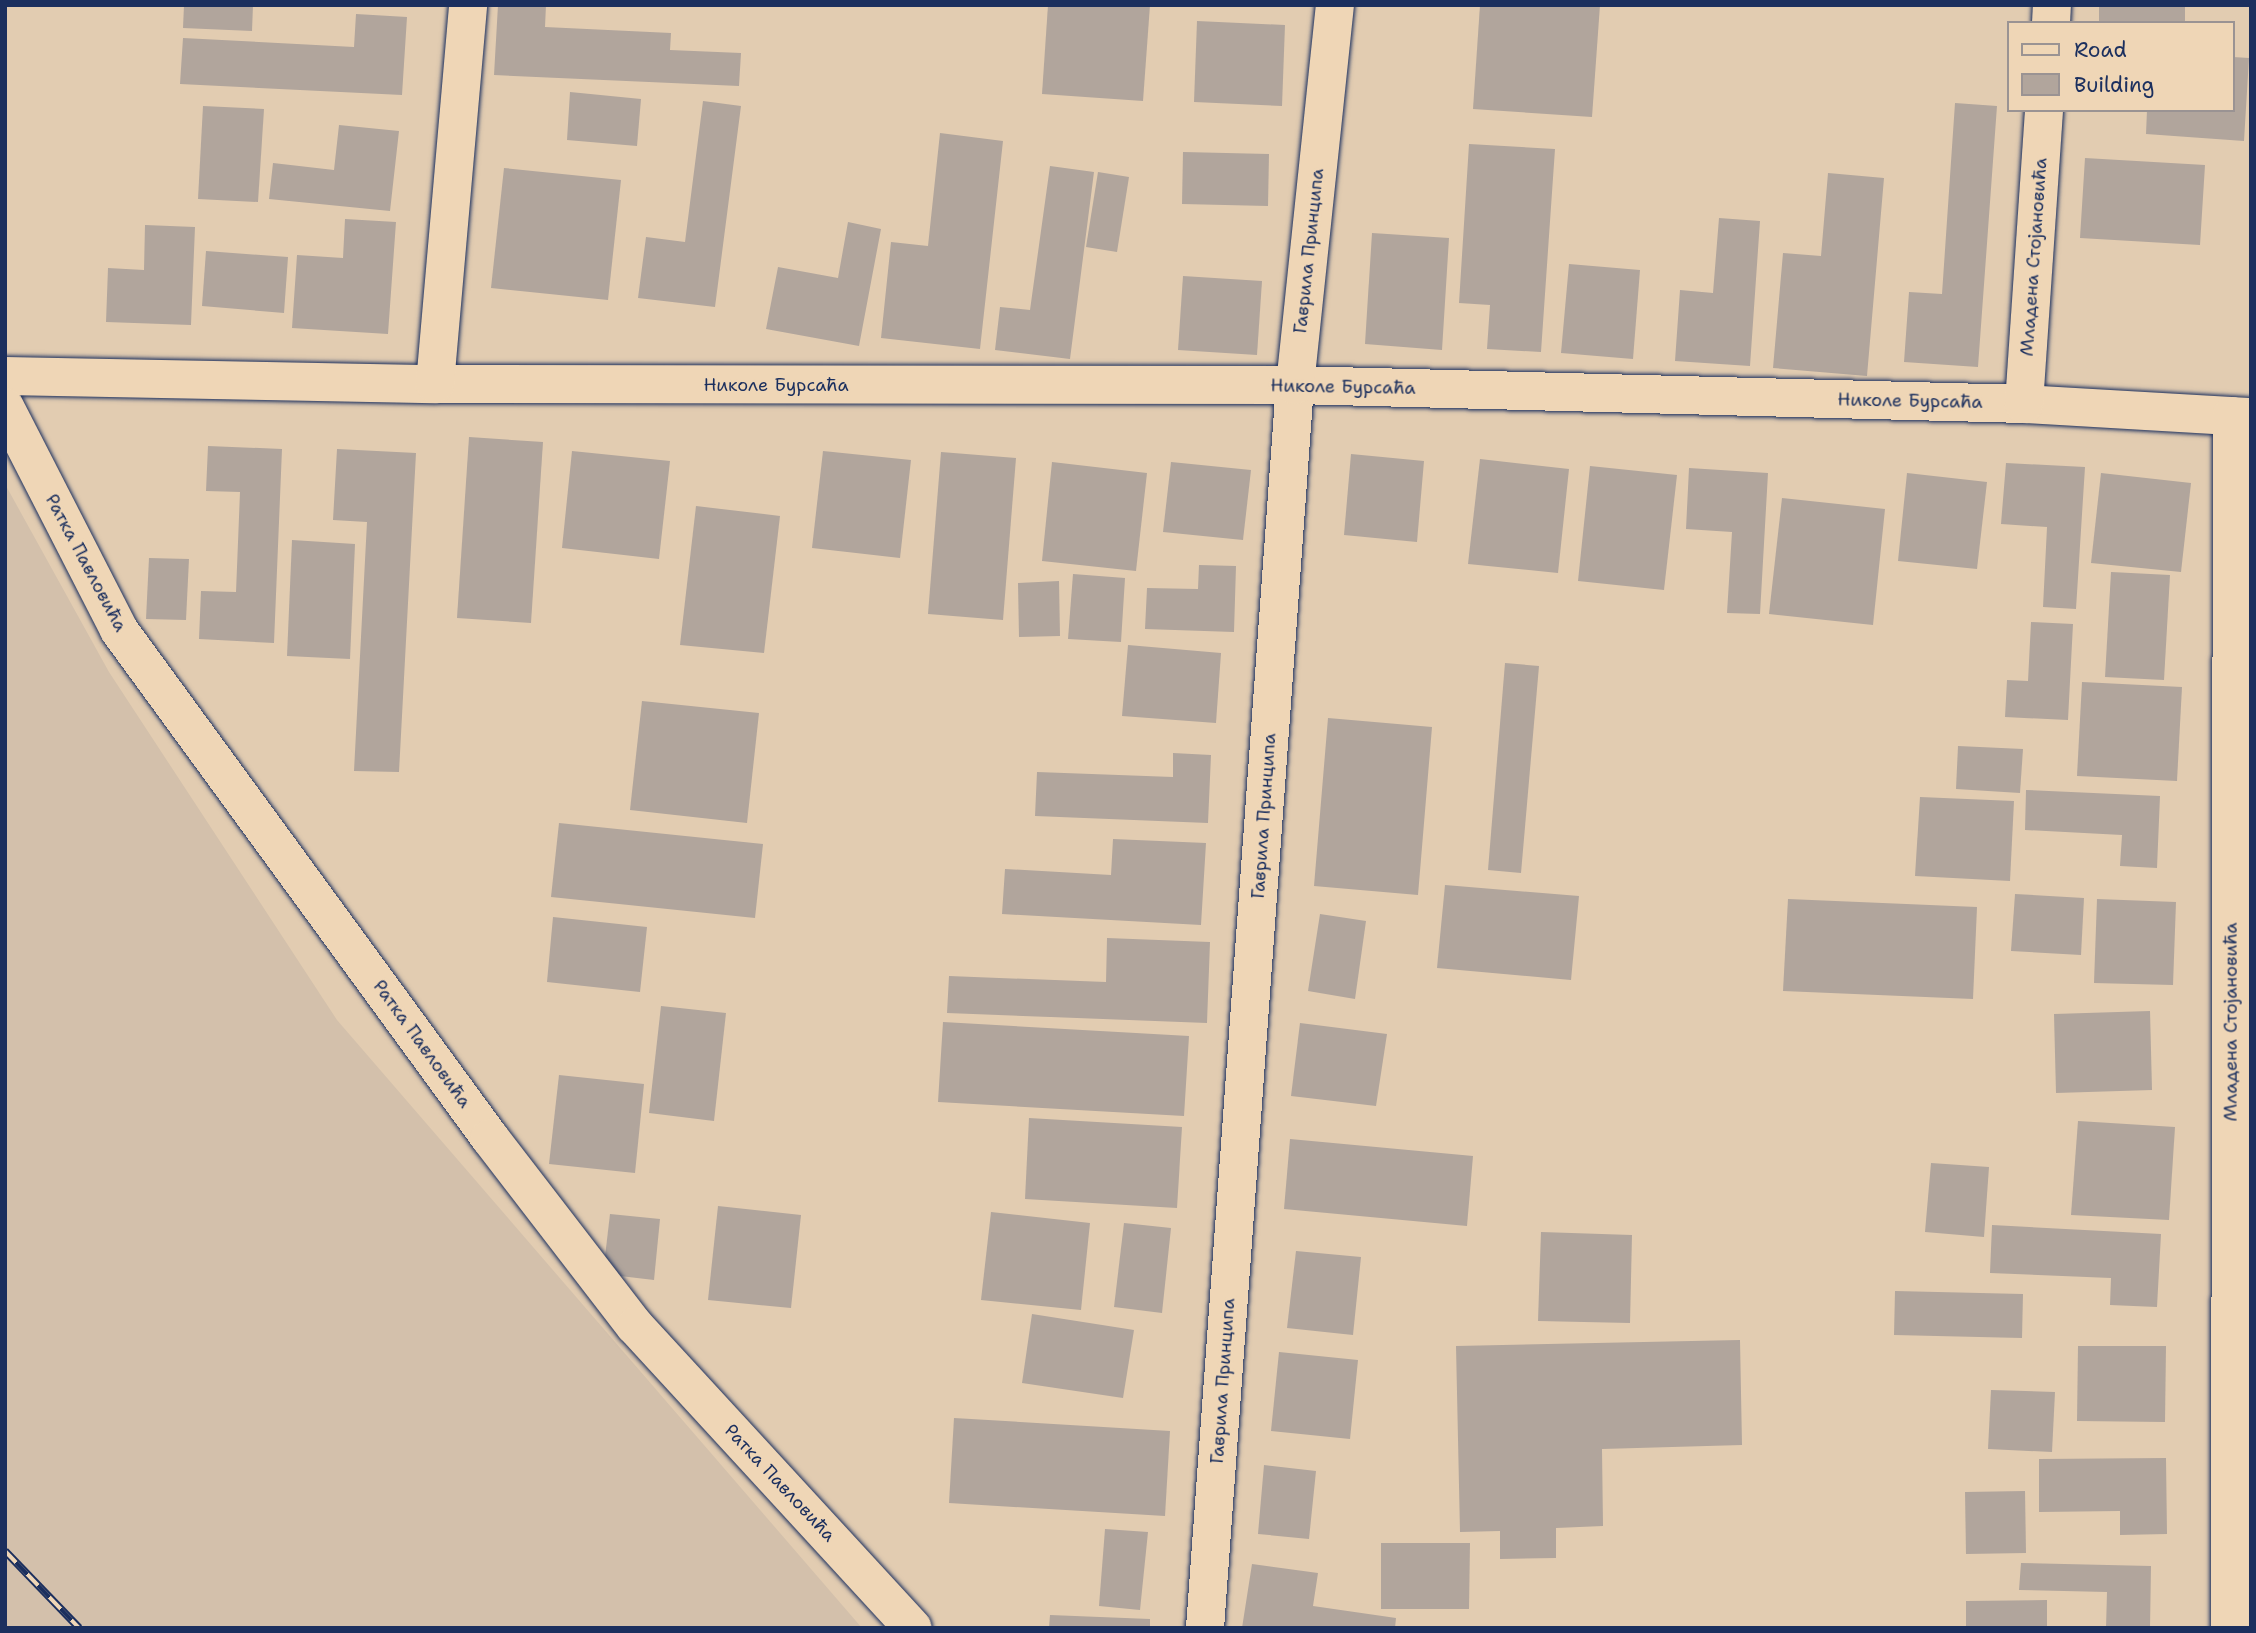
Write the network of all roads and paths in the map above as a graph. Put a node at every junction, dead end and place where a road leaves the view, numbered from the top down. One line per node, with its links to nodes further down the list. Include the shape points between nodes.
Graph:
1 (468, 5): 5 (street)
2 (1335, 5): 6 (street, Гаврила Принципа)
3 (2044, 112): 7 (street, Младена Стојановића)
4 (5, 376): 5 (street, Николе Бурсаћа)
5 (435, 384): 6 (street, Николе Бурсаћа)
6 (1295, 386): 7 (street, Николе Бурсаћа); 11 (street, Гаврила Принципа)
7 (2024, 404): 9 (street, Николе Бурсаћа)
8 (5, 407): 10 (street, Ратка Павловића, via 119,630 490,1138 635,1326)
9 (2242, 416): 12 (street, Младена Стојановића)
10 (913, 1628)
11 (1205, 1628)
12 (2230, 1628)

